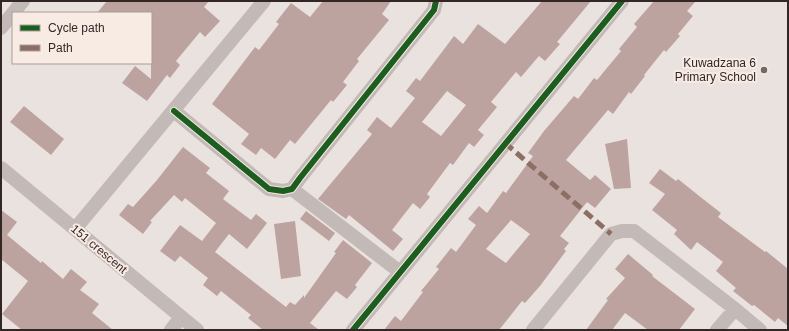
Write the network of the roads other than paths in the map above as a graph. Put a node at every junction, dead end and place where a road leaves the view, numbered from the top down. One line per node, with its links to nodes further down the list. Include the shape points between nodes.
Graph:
1 (23, 1): 5 (street)
2 (264, 1): 8 (street)
3 (436, 1): 10 (street, via 434,10)
4 (622, 1): 12 (street)
5 (14, 12)
6 (12, 14): 7 (street)
7 (1, 28)
8 (174, 111): 10 (street, via 269,189); 11 (street)
9 (1, 168): 11 (street, 151 crescent)
10 (292, 189): 12 (street)
11 (75, 230): 14 (street, 151 crescent)
12 (400, 272): 17 (street)
13 (735, 309): 18 (street, via 634,231 622,231 611,234); 19 (street); 20 (street)
14 (181, 317): 15 (street); 16 (street, 151 crescent)
15 (171, 330)
16 (197, 330)
17 (353, 330)
18 (533, 330)
19 (717, 330)
20 (760, 330)

